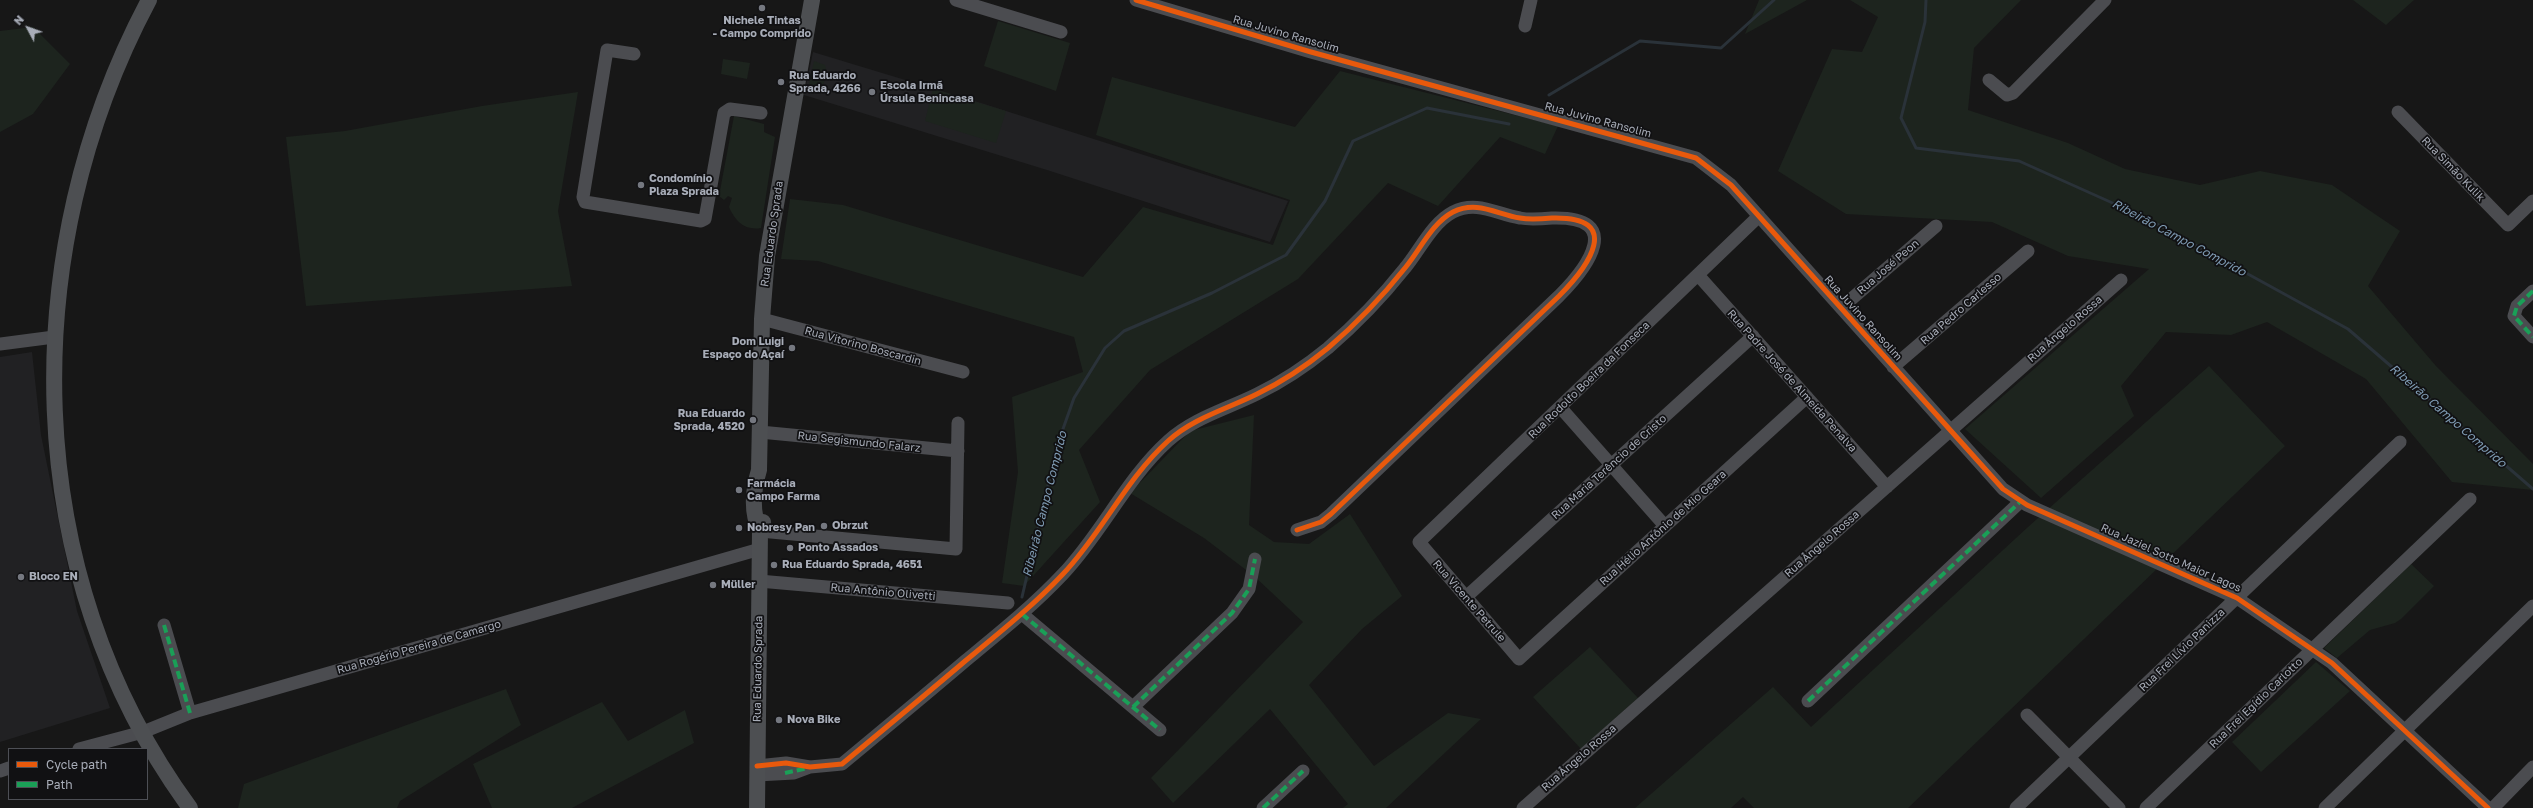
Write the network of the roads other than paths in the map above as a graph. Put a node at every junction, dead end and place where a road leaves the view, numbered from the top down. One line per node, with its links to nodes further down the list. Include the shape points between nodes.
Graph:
1 (149, 0): 24 (main road, via 104,94 89,140 66,239)
2 (812, 0): 22 (main road, Rua Eduardo Sprada, via 771,231)
3 (956, 0): 9 (street)
4 (1136, 0): 7 (street, Rua Juvino Ransolim)
5 (1531, 0): 8 (street)
6 (2105, 0): 11 (street, via 2013,93 2008,95)
7 (1172, 5): 15 (street, Rua Juvino Ransolim, via 1311,52 1683,153 1696,158 1721,175)
8 (1525, 26)
9 (1061, 32)
10 (634, 54): 13 (street, via 607,50 583,198 585,202 701,221 705,218 724,113 730,109)
11 (1989, 80)
12 (2398, 112): 14 (street, Rua Simão Kulik, via 2508,225)
13 (761, 114)
14 (2533, 201)
15 (1759, 216): 18 (street, Rua Rodolfo Boeira da Fonseca); 21 (street, Rua Juvino Ransolim)
16 (1936, 226): 21 (street, Rua José Peon)
17 (2028, 251): 27 (street, Rua Pedro Carlesso)
18 (1698, 275): 23 (street, Rua Padre José de Almeida Penalva); 30 (street, Rua Rodolfo Boeira da Fonseca)
19 (2121, 280): 32 (street, Rua Ângelo Rossa)
20 (2533, 291): 25 (street, via 2517,306 2514,316)
21 (1840, 308): 27 (street, Rua Juvino Ransolim)
22 (762, 320): 28 (street, Rua Vitorino Boscardin); 33 (main road, Rua Eduardo Sprada)
23 (1753, 336): 29 (street, Rua Padre José de Almeida Penalva); 36 (street, Rua Maria Terêncio de Cristo)
24 (54, 337): 26 (street); 61 (main road, via 56,444 73,547 100,639)
25 (2533, 337)
26 (0, 344)
27 (1893, 367): 32 (street, Rua Juvino Ransolim)
28 (963, 372)
29 (1807, 397): 37 (street, Rua Padre José de Almeida Penalva); 40 (street, Rua Hélio Antônio de Mio Geara)
30 (1560, 407): 36 (street); 43 (street, Rua Rodolfo Boeira da Fonseca)
31 (958, 423): 35 (street)
32 (1950, 431): 37 (street, Rua Ângelo Rossa); 39 (street, Rua Jaziel Sotto Maior Lagos, via 1996,483)
33 (760, 432): 35 (street, Rua Segismundo Falarz); 42 (main road, Rua Eduardo Sprada, via 759,470 765,482 765,518)
34 (2400, 442): 48 (street, Rua Frei Lívio Panizza)
35 (958, 452): 42 (street, via 956,549)
36 (1611, 465): 40 (street); 47 (street, Rua Maria Terêncio de Cristo)
37 (1887, 487): 70 (street, Rua Ângelo Rossa)
38 (2470, 499): 53 (street, Rua Frei Egídio Carlotto)
39 (2020, 502): 48 (street, Rua Jaziel Sotto Maior Lagos); 55 (street)
40 (1665, 526): 54 (street, Rua Hélio Antônio de Mio Geara)
41 (1297, 530): 51 (street, via 1321,522 1331,514 1560,296 1586,267 1592,255 1595,246 1594,235 1588,226 1578,220 1567,218 1520,218 1477,206 1464,208 1444,219 1387,291 1327,348 1278,383 1203,418 1169,440 1145,466 1066,571)
42 (760, 531): 44 (main road, Rua Eduardo Sprada)
43 (1419, 542): 47 (street, Rua Vicente Petrule)
44 (760, 549): 46 (main road, Rua Eduardo Sprada); 57 (street, Rua Rogério Pereira de Camargo)
45 (1256, 559): 56 (street, via 1249,589 1232,613)
46 (759, 581): 49 (street, Rua Antônio Olivetti); 65 (main road, Rua Eduardo Sprada)
47 (1466, 597): 54 (street, Rua Vicente Petrule)
48 (2237, 598): 53 (street, Rua Jaziel Sotto Maior Lagos); 63 (street, Rua Frei Lívio Panizza)
49 (1008, 603)
50 (2533, 606): 60 (street)
51 (1022, 614): 56 (street); 65 (street, via 842,764 810,767 786,763)
52 (164, 624): 57 (street)
53 (2314, 648): 60 (street, Rua Jaziel Sotto Maior Lagos, via 2351,678); 73 (street, Rua Frei Egídio Carlotto)
54 (1519, 659)
55 (1808, 701)
56 (1133, 707): 59 (street)
57 (190, 713): 61 (street, Rua Rogério Pereira de Camargo)
58 (2027, 715): 63 (street)
59 (1160, 730)
60 (2405, 731): 74 (street); 75 (street, Rua Jaziel Sotto Maior Lagos)
61 (143, 732): 62 (street, Rua Rogério Pereira de Camargo); 67 (main road)
62 (83, 748)
63 (2069, 758): 71 (street, Rua Frei Lívio Panizza); 72 (street)
64 (2533, 767): 76 (street)
65 (757, 770): 68 (main road, Rua Eduardo Sprada)
66 (1303, 771): 69 (street)
67 (190, 808)
68 (757, 808)
69 (1263, 808)
70 (1523, 808)
71 (2016, 808)
72 (2119, 808)
73 (2146, 808)
74 (2325, 808)
75 (2488, 808)
76 (2493, 808)

